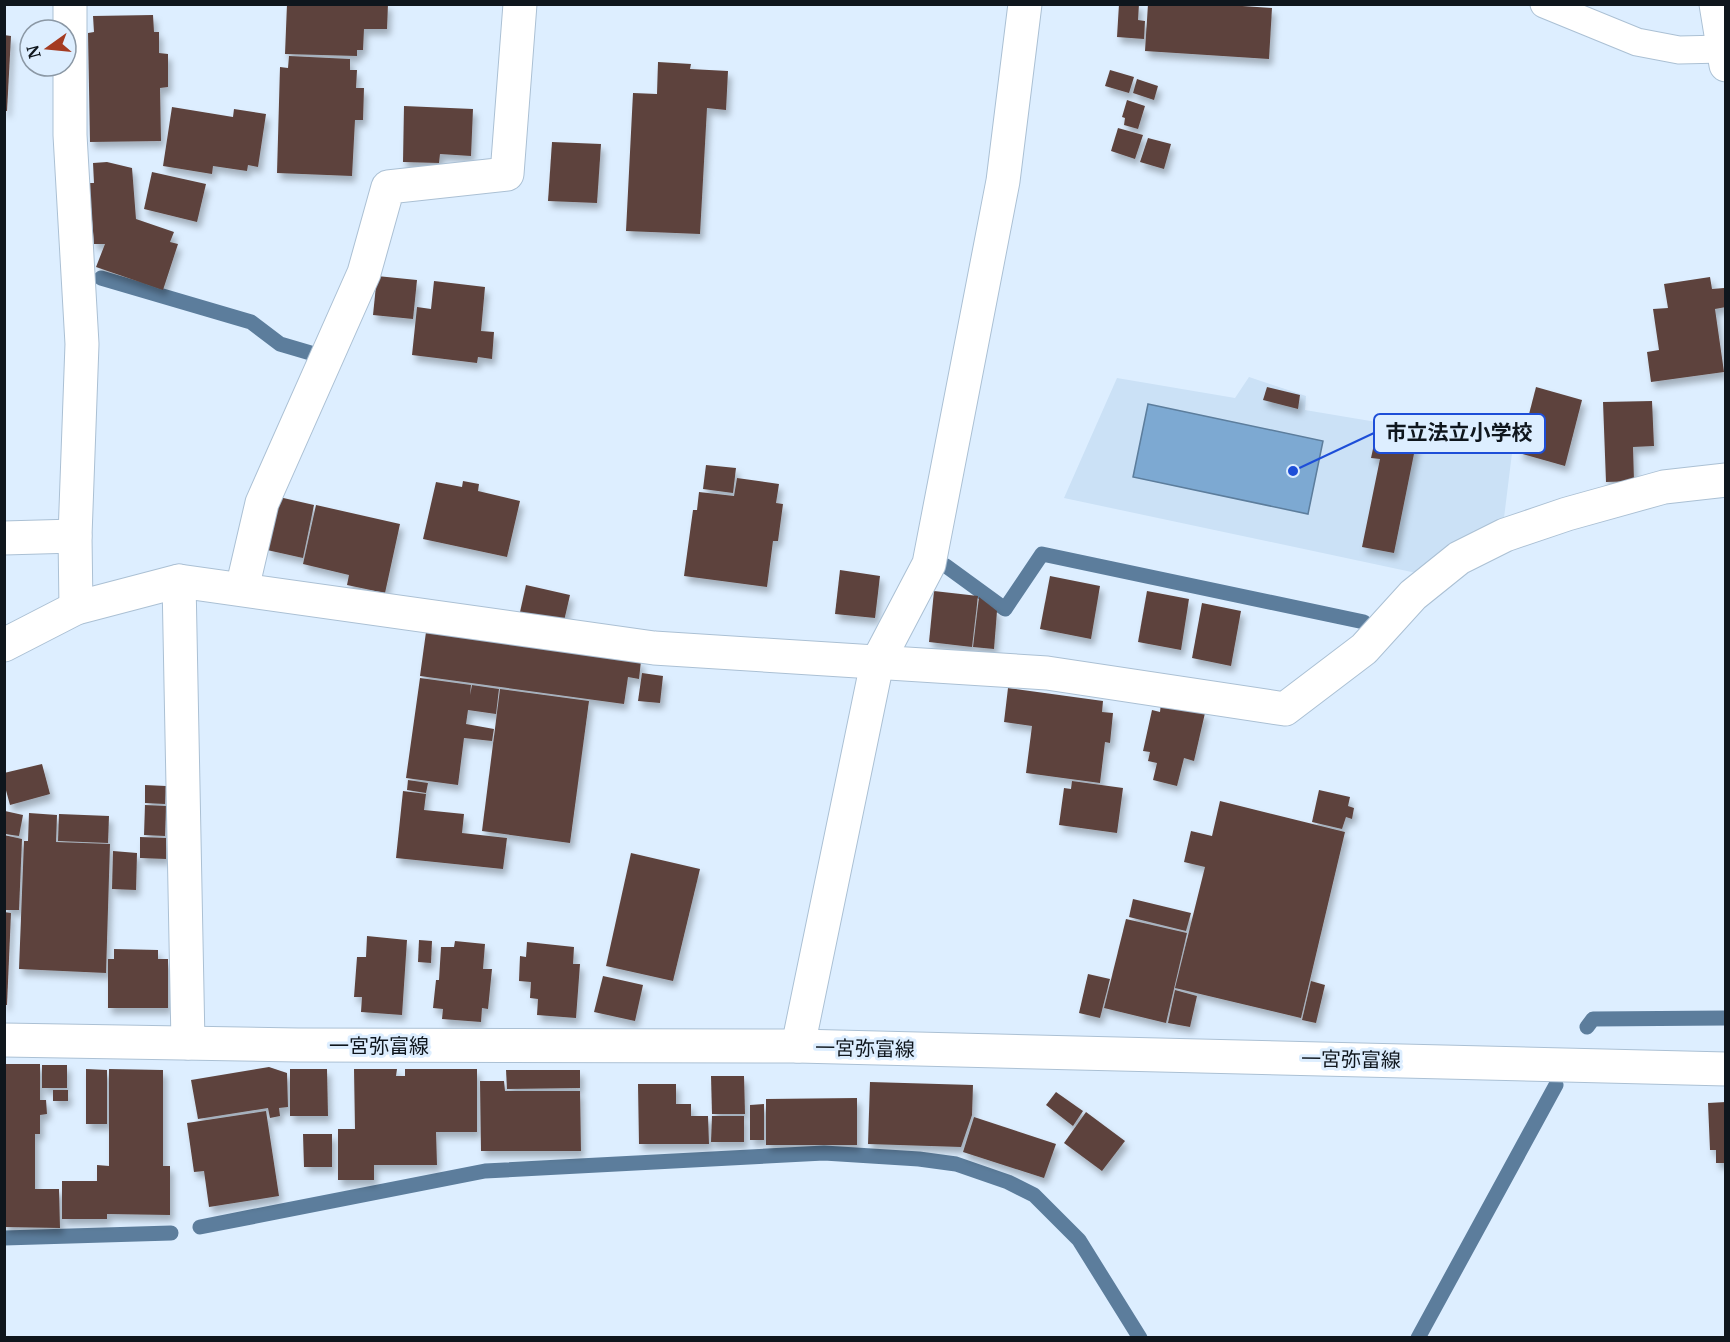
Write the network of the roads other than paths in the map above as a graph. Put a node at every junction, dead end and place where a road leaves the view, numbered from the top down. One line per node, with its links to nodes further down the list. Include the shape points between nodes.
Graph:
1 (69, 4): 8 (street, via 70,135 82,344)
2 (520, 4): 11 (street, via 507,174 388,187 364,273 262,503)
3 (1025, 4): 14 (street, via 1003,181 929,564)
4 (1544, 4): 6 (lane, via 1637,42)
5 (1716, 4): 6 (street)
6 (1724, 57)
7 (1725, 480): 14 (street, via 1664,487 1567,514 1504,535 1459,558 1413,595 1364,649 1284,709 1047,673)
8 (75, 536): 9 (street); 12 (street)
9 (4, 538)
10 (179, 581): 11 (street); 12 (street); 16 (street)
11 (242, 589): 14 (street, via 654,648)
12 (76, 608): 13 (street)
13 (4, 645)
14 (877, 663): 17 (street)
15 (4, 1040): 16 (street, 一宮弥富線)
16 (188, 1043): 17 (street, 一宮弥富線)
17 (798, 1046): 18 (street, 一宮弥富線)
18 (1725, 1069)

